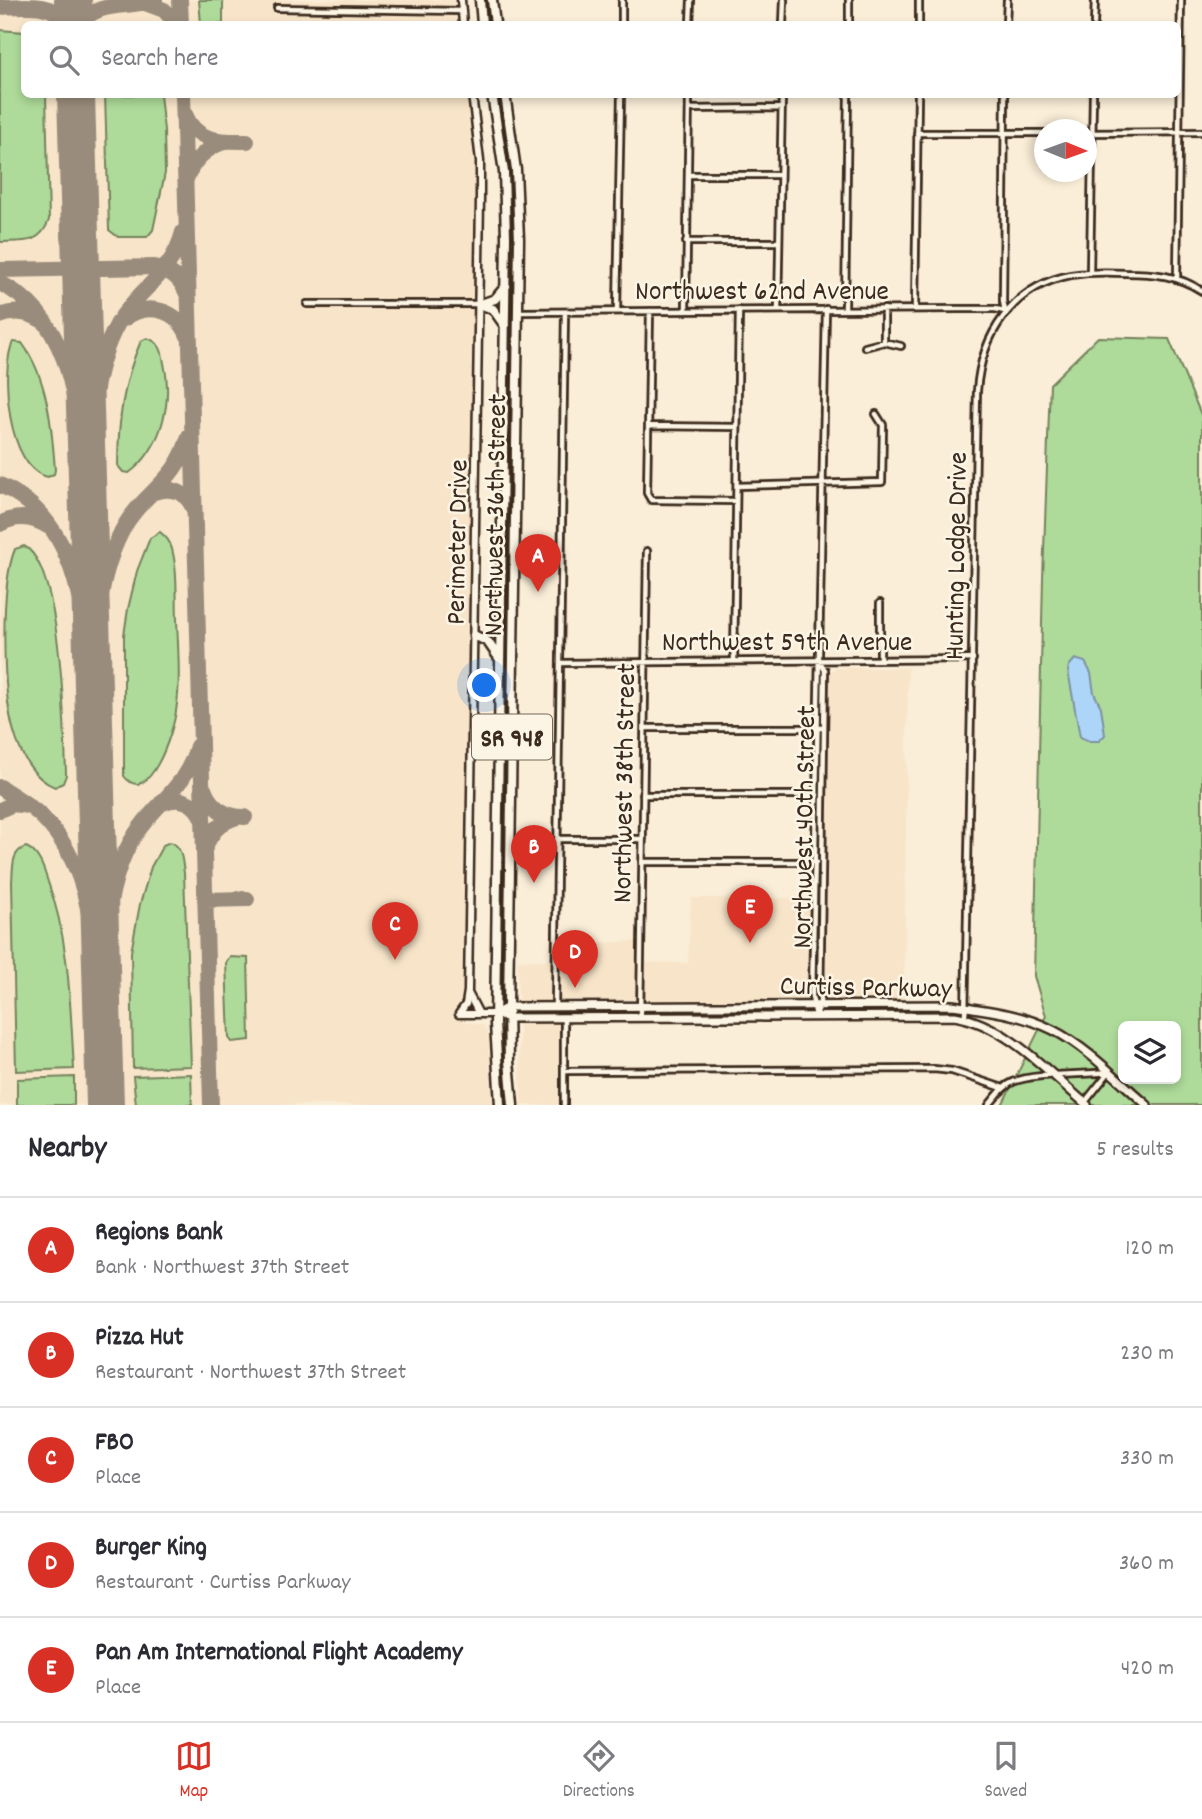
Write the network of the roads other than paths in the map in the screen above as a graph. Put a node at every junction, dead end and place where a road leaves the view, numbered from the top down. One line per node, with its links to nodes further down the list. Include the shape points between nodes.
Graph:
1 (460, 0): 13 (street)
2 (480, 0): 15 (main road)
3 (492, 0): 16 (main road)
4 (622, 0): 17 (street)
5 (691, 0): 18 (street)
6 (784, 0): 19 (street)
7 (849, 0): 20 (street)
8 (919, 0): 21 (street)
9 (1007, 0): 22 (street)
10 (1095, 0): 23 (street)
11 (1181, 0): 24 (street)
12 (276, 8): 13 (street)
13 (461, 11): 14 (street)
14 (463, 21)
15 (482, 21)
16 (495, 21)
17 (622, 21)
18 (690, 21)
19 (783, 21)
20 (849, 21)
21 (919, 21)
22 (1006, 21)
23 (1094, 21)
24 (1181, 21)
25 (472, 98): 57 (street, Perimeter Drive, via 480,161)
26 (493, 98): 46 (main road, Northwest 36th Street / SR 948)
27 (506, 98): 45 (main road, Northwest 36th Street / SR 948)
28 (621, 98): 65 (street)
29 (689, 98): 37 (street)
30 (782, 98): 36 (street)
31 (848, 98): 59 (street)
32 (918, 98): 41 (street)
33 (1005, 98): 42 (street)
34 (1093, 98): 38 (street)
35 (1180, 98): 39 (street)
36 (781, 108): 37 (street); 48 (street)
37 (689, 109): 47 (street)
38 (1090, 119)
39 (1179, 132): 40 (street); 44 (street); 53 (street)
40 (1202, 132)
41 (917, 133): 42 (street); 61 (street)
42 (1004, 133): 43 (street); 69 (street)
43 (1034, 133)
44 (1097, 133)
45 (516, 170): 46 (main road); 67 (main road, Northwest 36th Street / SR 948)
46 (504, 172): 54 (main road, Northwest 36th Street / SR 948)
47 (688, 175): 48 (street); 50 (street)
48 (780, 175): 51 (street)
49 (1089, 182): 52 (street)
50 (686, 242): 51 (street); 62 (street)
51 (779, 242): 64 (street)
52 (1090, 272): 53 (street, Hunting Lodge Drive); 69 (street, Hunting Lodge Drive, via 1046,283)
53 (1177, 278): 55 (street, Hunting Lodge Drive)
54 (506, 286): 57 (main road, via 495,299); 70 (main road, Northwest 36th Street / SR 948)
55 (1202, 291)
56 (307, 304): 57 (street)
57 (479, 304): 70 (main road, via 493,309); 86 (street, Perimeter Drive)
58 (826, 309): 59 (street, Northwest 62nd Avenue); 64 (street, Northwest 62nd Avenue); 77 (street, Northwest 40th Street)
59 (845, 309): 60 (street, Northwest 62nd Avenue)
60 (884, 309): 61 (street, Northwest 62nd Avenue); 71 (street)
61 (915, 309): 69 (street, Northwest 62nd Avenue)
62 (686, 310): 63 (street, Northwest 62nd Avenue); 66 (street, Northwest 62nd Avenue)
63 (739, 310): 64 (street, Northwest 62nd Avenue); 76 (street)
64 (778, 310)
65 (617, 311): 66 (street, Northwest 62nd Avenue); 68 (street, Northwest 62nd Avenue)
66 (650, 311): 75 (street)
67 (519, 312): 68 (street, Northwest 62nd Avenue); 80 (main road, Northwest 36th Street / SR 948)
68 (565, 312): 94 (street)
69 (1005, 312): 88 (street, Hunting Lodge Drive, via 986,346 978,376)
70 (505, 326): 79 (main road, Northwest 36th Street / SR 948)
71 (884, 342): 72 (street); 73 (street)
72 (901, 346)
73 (866, 347)
74 (876, 414): 77 (street, via 883,425 882,482)
75 (649, 426): 76 (street); 81 (street, via 647,493 651,500)
76 (737, 427): 78 (street)
77 (823, 483): 78 (street); 91 (street, Northwest 40th Street)
78 (737, 486): 81 (street)
79 (503, 488): 80 (main road); 84 (main road, Northwest 36th Street / SR 948)
80 (516, 489): 85 (main road, Northwest 36th Street / SR 948)
81 (736, 501): 93 (street)
82 (647, 551): 92 (street, Northwest 38th Street)
83 (880, 603): 90 (street)
84 (501, 619): 85 (main road); 87 (main road, Northwest 36th Street / SR 948)
85 (514, 634): 87 (main road); 99 (main road, Northwest 36th Street / SR 948)
86 (474, 635): 89 (main road, via 488,642); 111 (street, Perimeter Drive)
87 (500, 649): 89 (main road, Northwest 36th Street / SR 948)
88 (973, 659): 90 (street, Northwest 59th Avenue); 116 (street, Hunting Lodge Drive)
89 (500, 660): 98 (main road, Northwest 36th Street / SR 948)
90 (880, 660): 91 (street, Northwest 59th Avenue)
91 (820, 661): 93 (street, Northwest 59th Avenue); 96 (street, Northwest 40th Street); 97 (street, Northwest 40th Street, via 825,670)
92 (645, 662): 93 (street, Northwest 59th Avenue); 94 (street, Northwest 59th Avenue); 95 (street, Northwest 38th Street)
93 (734, 662)
94 (560, 663): 105 (street)
95 (645, 728): 96 (street); 103 (street, Northwest 38th Street)
96 (816, 728): 97 (street); 101 (street, Northwest 40th Street)
97 (824, 728): 102 (street, Northwest 40th Street)
98 (499, 731): 99 (main road); 100 (main road, Northwest 36th Street / SR 948)
99 (512, 747): 104 (main road, Northwest 36th Street / SR 948)
100 (499, 788): 104 (main road, via 504,794 503,820); 107 (main road, Northwest 36th Street / SR 948)
101 (815, 794): 102 (street); 103 (street); 109 (street, Northwest 40th Street)
102 (823, 794): 110 (street, Northwest 40th Street)
103 (643, 795): 106 (street, Northwest 38th Street)
104 (510, 839): 107 (main road); 115 (main road, Northwest 36th Street / SR 948)
105 (557, 839): 106 (street); 113 (street)
106 (643, 839): 108 (street, Northwest 38th Street)
107 (498, 849): 118 (main road, Northwest 36th Street / SR 948)
108 (642, 862): 109 (street); 114 (street, Northwest 38th Street)
109 (814, 862): 110 (street); 112 (street, Northwest 40th Street)
110 (822, 862): 112 (street, Northwest 40th Street)
111 (468, 991): 117 (street, Perimeter Drive); 117 (street, Perimeter Drive, via 459,1014)
112 (816, 1005): 114 (main road, Curtiss Parkway); 116 (main road, Curtiss Parkway); 119 (street, Northwest 40th Street)
113 (555, 1006): 114 (main road, Curtiss Parkway); 115 (main road, Curtiss Parkway)
114 (640, 1006): 121 (street, Northwest 38th Street)
115 (508, 1007): 118 (main road); 122 (main road, Northwest 36th Street / SR 948)
116 (967, 1007): 123 (street, Hunting Lodge Drive); 125 (main road, Curtiss Parkway, via 1051,1029)
117 (479, 1014): 118 (street)
118 (495, 1014): 122 (main road, Curtiss Parkway); 129 (main road, Northwest 36th Street / SR 948)
119 (816, 1016): 121 (main road, Curtiss Parkway); 123 (main road, Curtiss Parkway)
120 (564, 1017): 121 (main road, Curtiss Parkway); 122 (main road, Curtiss Parkway); 124 (street)
121 (640, 1017)
122 (508, 1018): 130 (main road, Northwest 36th Street / SR 948)
123 (965, 1018): 126 (main road, Curtiss Parkway, via 999,1032)
124 (564, 1070): 127 (street, via 934,1069); 131 (street)
125 (1108, 1072): 126 (street); 128 (street); 133 (main road, Curtiss Parkway)
126 (1053, 1076): 127 (street, via 1031,1077); 128 (main road, Curtiss Parkway)
127 (1003, 1088): 132 (street)
128 (1086, 1104)
129 (500, 1105)
130 (513, 1105)
131 (564, 1105)
132 (989, 1105)
133 (1147, 1105)

